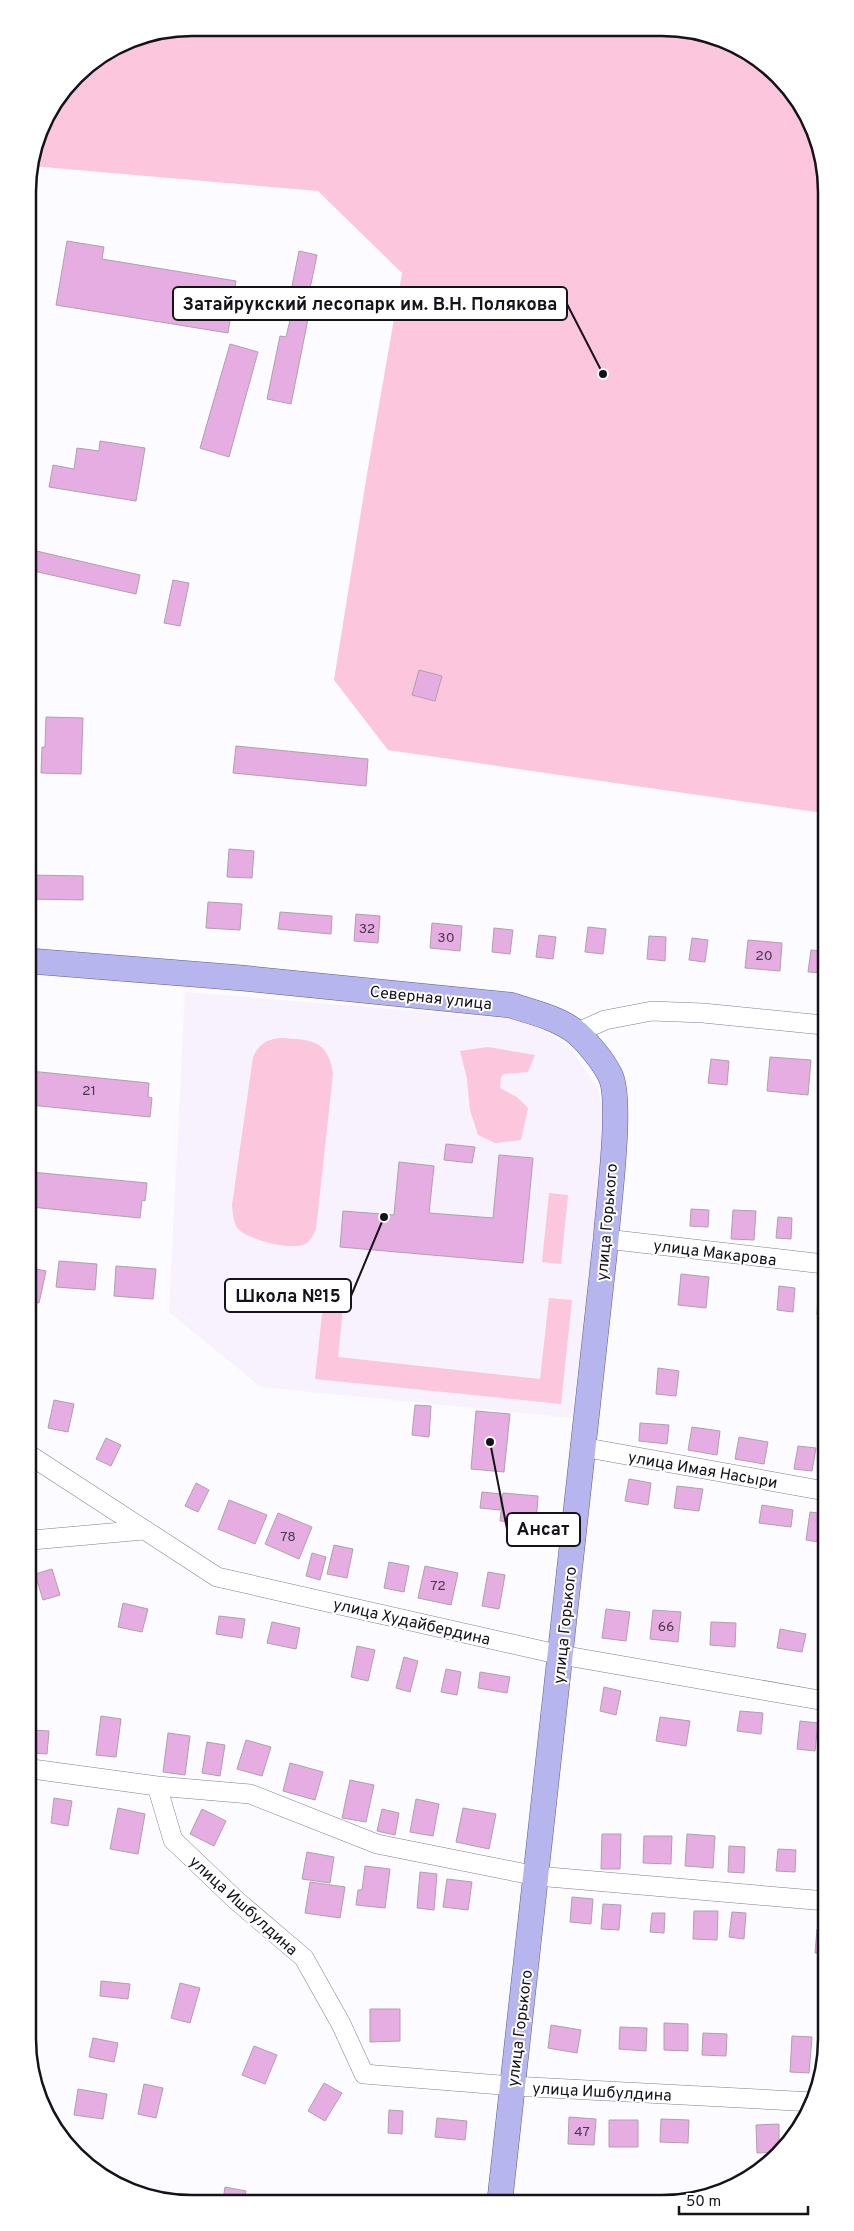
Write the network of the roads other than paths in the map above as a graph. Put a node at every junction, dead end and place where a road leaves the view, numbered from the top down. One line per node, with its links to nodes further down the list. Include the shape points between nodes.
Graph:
1 (37, 962): 3 (main road, Северная улица, via 510,1005 546,1016)
2 (818, 1025): 3 (street, via 652,1011 605,1020)
3 (576, 1033): 4 (main road, улица Горького, via 611,1076 615,1126)
4 (606, 1239): 5 (street, улица Макарова); 6 (main road, улица Горького)
5 (817, 1263)
6 (582, 1447): 8 (street, улица Имая Насыри); 11 (main road, улица Горького)
7 (36, 1459): 9 (street, улица Худайбердина)
8 (817, 1490)
9 (144, 1530): 10 (street); 11 (street, улица Худайбердина, via 216,1576)
10 (36, 1540)
11 (561, 1656): 12 (street, улица Худайбердина); 15 (main road, улица Горького)
12 (817, 1700)
13 (36, 1770): 14 (street)
14 (157, 1786): 15 (street, via 250,1794 377,1844); 17 (street, улица Ишбулдина, via 173,1840 304,1958 341,2024 364,2074)
15 (537, 1876): 16 (street); 17 (main road, улица Горького)
16 (817, 1900)
17 (512, 2086): 18 (street, улица Ишбулдина); 19 (main road, улица Горького)
18 (804, 2101)
19 (500, 2195)

